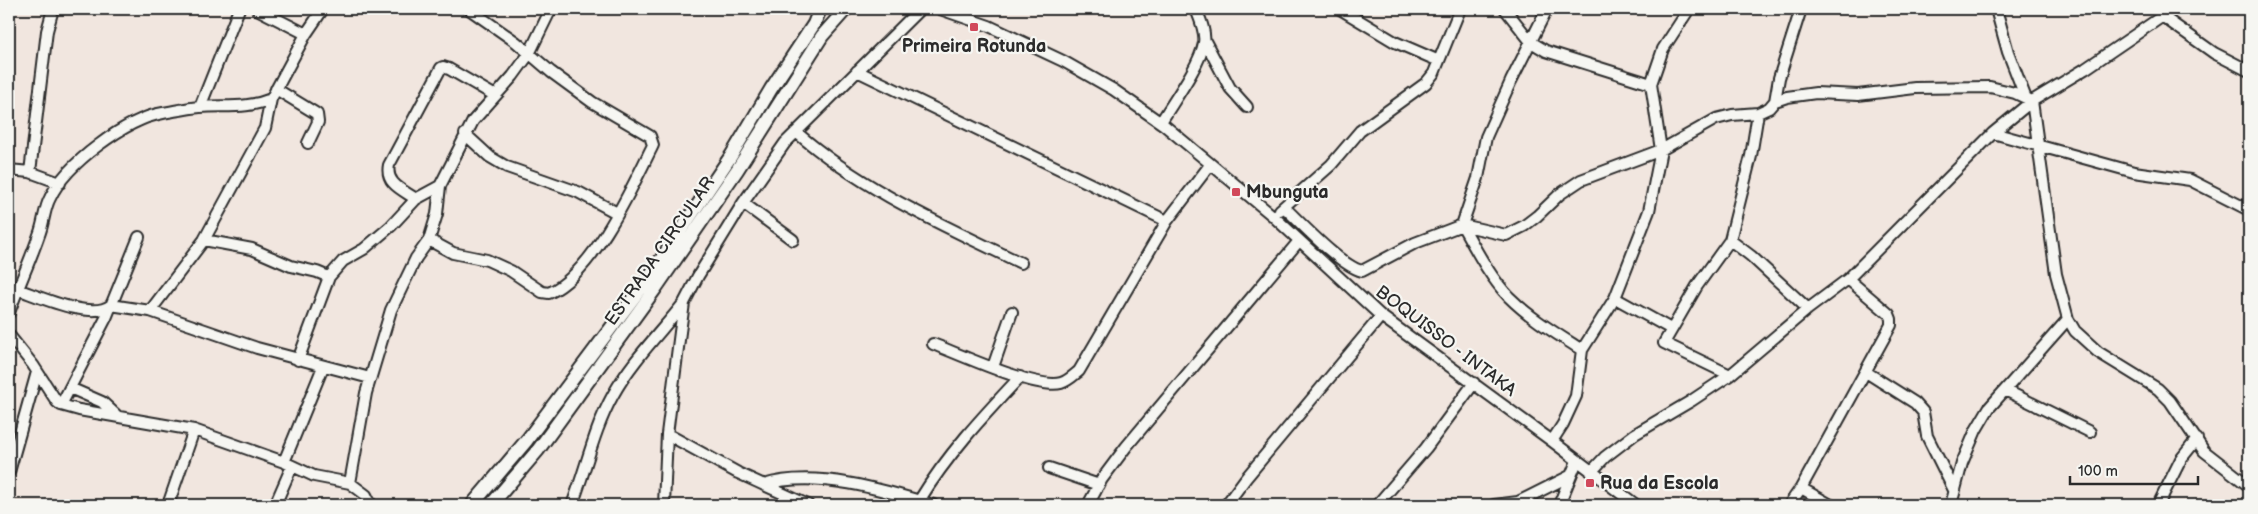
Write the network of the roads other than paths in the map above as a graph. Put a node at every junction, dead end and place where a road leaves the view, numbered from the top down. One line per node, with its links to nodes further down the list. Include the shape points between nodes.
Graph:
1 (53, 9): 46 (street, via 46,31)
2 (239, 9): 34 (street)
3 (257, 9): 21 (street)
4 (323, 9): 21 (street)
5 (469, 9): 24 (street)
6 (551, 9): 24 (street)
7 (820, 9): 114 (main road, ESTRADA CIRCULAR, via 814,24 731,156 650,276 528,440)
8 (846, 9): 115 (main road, ESTRADA CIRCULAR, via 822,36 732,177 655,289 538,450)
9 (920, 9): 26 (street)
10 (940, 9): 37 (street, BOQUISSO - INTAKA, via 988,26 1063,61)
11 (1196, 9): 22 (street)
12 (1340, 9): 25 (street, via 1395,42)
13 (1460, 9): 25 (street)
14 (1505, 9): 23 (street)
15 (1547, 9): 23 (street)
16 (1689, 9): 28 (street, via 1663,49)
17 (1801, 9): 33 (street)
18 (1996, 9): 32 (street, via 2008,52)
19 (2173, 9): 20 (street)
20 (2162, 16): 27 (street, via 2214,53); 32 (street, via 2085,69)
21 (306, 34): 29 (street)
22 (1205, 41): 35 (street, via 1230,88); 37 (street, via 1200,56)
23 (1530, 42): 28 (street, via 1546,51); 56 (street, via 1486,137 1478,178)
24 (529, 54): 30 (street); 53 (street, via 592,102 650,136 653,142)
25 (1439, 61): 51 (street, via 1426,83 1360,131 1331,166)
26 (857, 70): 38 (street); 55 (street)
27 (2249, 71)
28 (1651, 84): 43 (street)
29 (276, 89): 31 (street); 41 (street, via 317,114 318,122)
30 (494, 95): 40 (street); 49 (street, via 449,69 441,68 387,173 393,184)
31 (271, 99): 34 (street, via 245,107); 58 (street, via 265,128)
32 (2028, 99): 33 (street, via 1990,87 1915,88 1858,95 1816,92); 39 (street); 42 (street)
33 (1775, 101): 36 (street)
34 (200, 107): 47 (street, via 150,116 130,124 79,162)
35 (1247, 107)
36 (1758, 113): 43 (street, via 1716,119); 62 (street)
37 (1161, 122): 44 (street, BOQUISSO - INTAKA)
38 (796, 132): 50 (street); 63 (street, via 883,195)
39 (1993, 133): 42 (street); 65 (street)
40 (465, 134): 48 (street); 53 (street, via 490,157 507,167 578,192)
41 (308, 143)
42 (2038, 145): 52 (street, via 2134,172 2190,180); 75 (street, via 2056,274)
43 (1661, 150): 56 (street, via 1581,180 1560,194 1538,216 1506,235); 67 (street, via 1649,211)
44 (1210, 165): 54 (street, BOQUISSO - INTAKA); 55 (street)
45 (9, 170): 46 (street)
46 (30, 172): 47 (street)
47 (60, 183): 66 (street, via 50,198 40,233)
48 (440, 186): 49 (street); 59 (street, via 437,214)
49 (416, 199): 64 (street, via 391,226 344,261)
50 (743, 203): 60 (street); 68 (street)
51 (1284, 207): 54 (street); 56 (street, via 1334,252 1356,270 1362,271 1415,243)
52 (2249, 210)
53 (617, 213): 59 (street, via 584,264 565,284 549,293 487,260 453,253)
54 (1273, 216): 61 (street, BOQUISSO - INTAKA)
55 (1168, 221): 86 (street, via 1079,371 1059,384)
56 (1462, 225): 79 (street, via 1509,297)
57 (139, 237): 69 (street)
58 (204, 240): 64 (street, via 242,246); 71 (street)
59 (429, 240): 87 (street, via 416,258 391,310)
60 (792, 240)
61 (1298, 240): 74 (street, BOQUISSO - INTAKA); 106 (street, via 1161,403)
62 (1730, 240): 70 (street); 76 (street)
63 (1021, 263)
64 (329, 277): 80 (street)
65 (1848, 279): 70 (street); 84 (street, via 1891,319 1891,325)
66 (17, 289): 69 (street, via 84,309 106,309); 73 (street)
67 (1615, 298): 76 (street); 79 (street)
68 (684, 304): 95 (street); 116 (street, via 614,392 598,427)
69 (111, 305): 71 (street); 89 (street)
70 (1808, 309): 85 (street)
71 (150, 311): 80 (street)
72 (1012, 312): 82 (street)
73 (9, 313)
74 (1381, 316): 88 (street, BOQUISSO - INTAKA); 121 (street)
75 (2068, 319): 90 (street); 96 (street, via 2075,331 2098,352 2158,389)
76 (1671, 329): 85 (street, via 1664,340 1666,345)
77 (9, 335): 83 (street)
78 (933, 344): 82 (street)
79 (1582, 350): 97 (street, via 1576,396)
80 (298, 360): 81 (street)
81 (323, 367): 87 (street); 99 (street)
82 (993, 367): 86 (street)
83 (37, 372): 91 (street); 101 (street)
84 (1866, 372): 108 (street); 109 (street, via 1915,403 1923,412 1927,436)
85 (1730, 375): 102 (street, via 1635,434 1605,456)
86 (1020, 377): 110 (street, via 948,457)
87 (370, 378): 104 (street)
88 (1474, 383): 97 (street, BOQUISSO - INTAKA); 122 (street, via 1426,448)
89 (70, 388): 91 (street); 92 (street, via 102,402)
90 (2005, 390): 94 (street); 109 (street, via 1976,430)
91 (61, 405): 92 (street)
92 (116, 415): 93 (street)
93 (194, 430): 99 (street); 111 (street)
94 (2090, 432)
95 (667, 434): 105 (street); 117 (street)
96 (2197, 439): 107 (street, via 2204,451); 129 (street, via 2181,459)
97 (1552, 441): 98 (street, BOQUISSO - INTAKA)
98 (1577, 460): 102 (street, BOQUISSO - INTAKA); 103 (street)
99 (288, 464): 104 (street, via 314,476); 112 (street)
100 (1049, 468): 106 (street)
101 (9, 472)
102 (1591, 472): 125 (street, BOQUISSO - INTAKA)
103 (1570, 476): 123 (street, via 1518,502); 124 (street)
104 (350, 483): 113 (street, via 366,495)
105 (764, 485): 110 (street, via 791,480 845,482); 118 (street)
106 (1100, 485): 120 (street)
107 (2249, 486)
108 (1801, 488): 126 (street); 127 (street)
109 (1954, 490): 128 (street)
110 (919, 501): 119 (street)
111 (168, 505)
112 (275, 505)
113 (371, 505)
114 (472, 505)
115 (491, 505)
116 (572, 505)
117 (664, 505)
118 (808, 505)
119 (933, 505)
120 (1088, 505)
121 (1226, 505)
122 (1377, 505)
123 (1494, 505)
124 (1560, 505)
125 (1636, 505)
126 (1789, 505)
127 (1831, 505)
128 (1951, 505)
129 (2158, 505)

